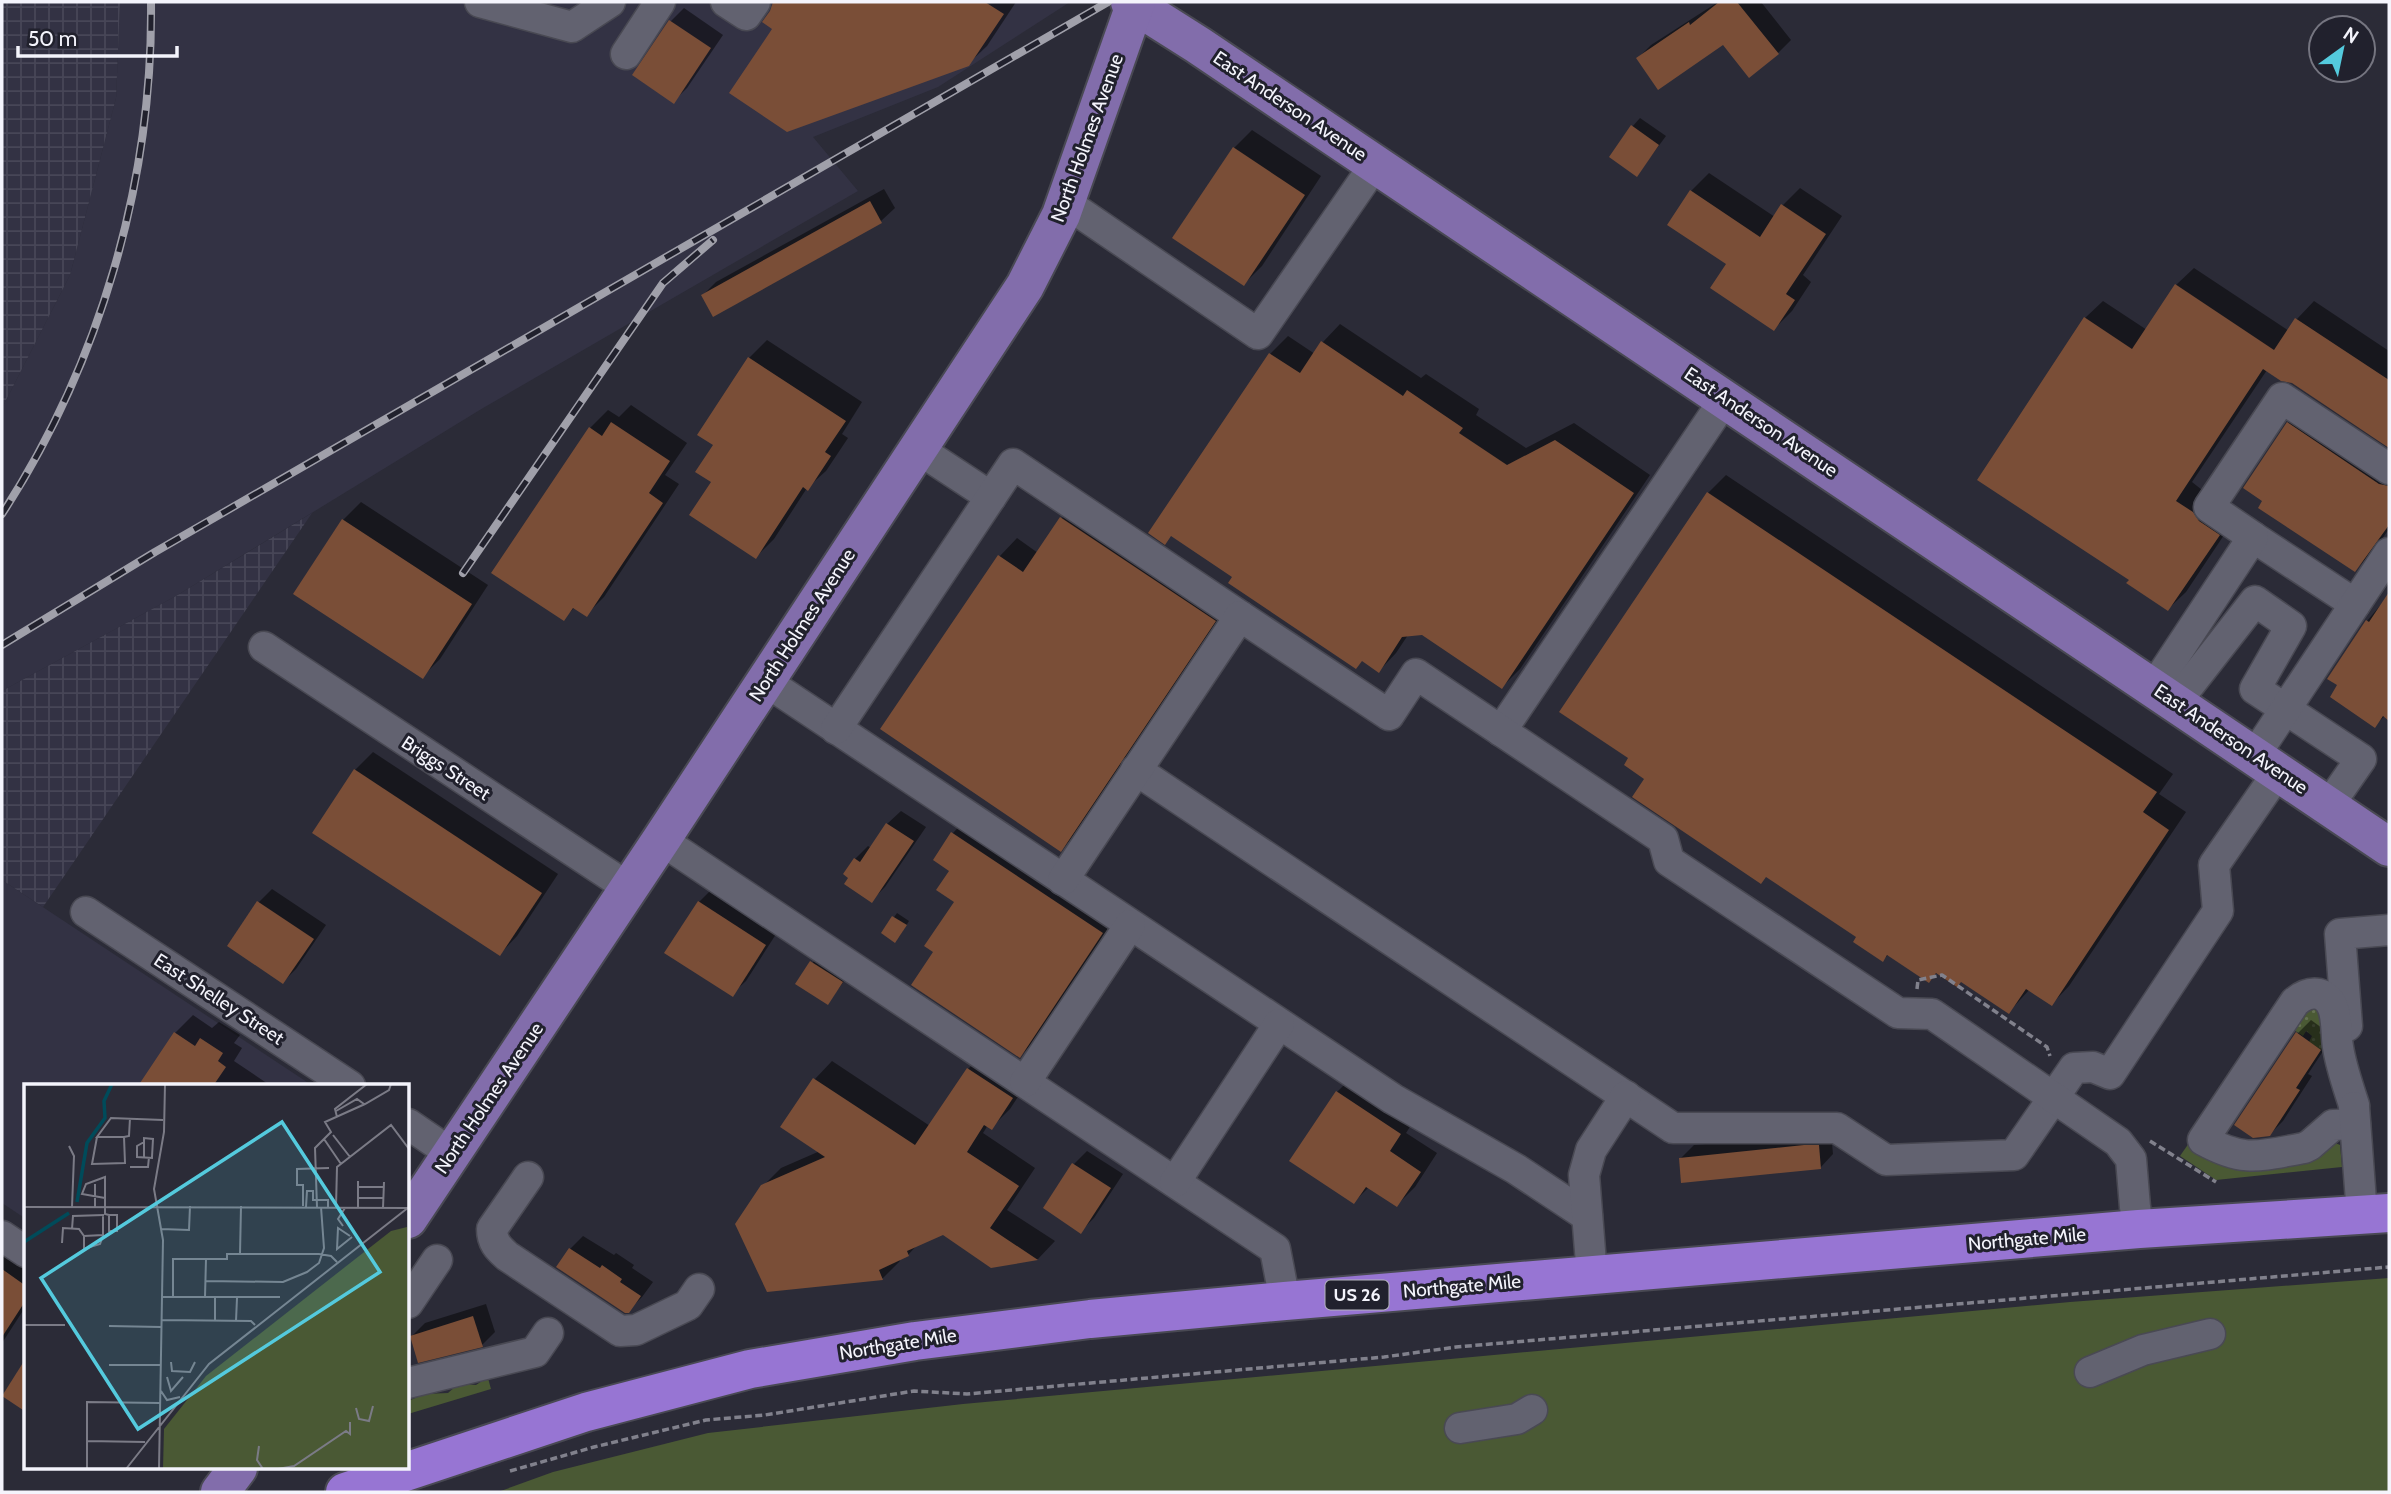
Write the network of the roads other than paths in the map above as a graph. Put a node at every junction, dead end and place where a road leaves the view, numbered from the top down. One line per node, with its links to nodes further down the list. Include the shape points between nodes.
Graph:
1 (480, 2): 2 (street, via 572,27)
2 (610, 2)
3 (660, 2): 7 (street)
4 (726, 2): 5 (street, via 746,15)
5 (755, 2)
6 (1134, 3): 8 (main road, East Anderson Avenue); 9 (main road, North Holmes Avenue)
7 (626, 54)
8 (1376, 163): 9 (street, via 1258,334); 10 (main road, East Anderson Avenue)
9 (1066, 203): 11 (main road, North Holmes Avenue, via 1025,286)
10 (1725, 399): 20 (main road, East Anderson Avenue); 23 (street)
11 (918, 449): 13 (street); 19 (main road, North Holmes Avenue)
12 (2389, 469): 14 (street, via 2282,398 2209,507)
13 (991, 497): 17 (street, via 1013,464); 22 (street)
14 (2253, 537): 16 (street); 20 (street)
15 (2389, 553): 16 (street)
16 (2355, 604): 21 (street)
17 (1240, 616): 23 (street, via 1389,715 1416,674); 25 (street)
18 (264, 647): 30 (street, Briggs Street)
19 (765, 681): 22 (street); 28 (main road, North Holmes Avenue)
20 (2165, 695): 21 (street, via 2255,601 2291,626 2255,689); 24 (main road, East Anderson Avenue)
21 (2284, 709): 24 (street); 26 (street, via 2361,759)
22 (836, 729): 29 (street)
23 (1501, 731): 40 (street, via 1663,839 1669,862 1899,1013 1932,1014)
24 (2267, 763): 26 (main road, East Anderson Avenue); 40 (street, via 2214,865 2218,911 2110,1074 2092,1067 2074,1068)
25 (1136, 770): 29 (street); 39 (street)
26 (2329, 805): 27 (main road, East Anderson Avenue)
27 (2387, 839)
28 (661, 840): 30 (main road, North Holmes Avenue); 37 (street)
29 (1063, 880): 32 (street)
30 (629, 888): 43 (main road, North Holmes Avenue)
31 (86, 912): 38 (street, East Shelley Street)
32 (1130, 925): 36 (street); 37 (street)
33 (2389, 930): 34 (street, via 2340,934)
34 (2346, 1002): 35 (street, via 2337,983 2323,975 2313,976 2298,990); 41 (street)
35 (2282, 1022): 41 (street, via 2303,995 2316,993 2330,1002); 41 (street, via 2203,1140 2236,1155 2257,1156 2304,1147)
36 (1279, 1024): 45 (street); 48 (street, via 1393,1100 1516,1169)
37 (1025, 1082): 45 (street)
38 (347, 1084)
39 (1626, 1096): 40 (street, via 1673,1128 1837,1128 1886,1160 2014,1155); 48 (street, via 1591,1150 1584,1175)
40 (2054, 1096): 49 (street, via 2118,1142 2131,1159)
41 (2354, 1115): 46 (street)
42 (410, 1125): 43 (street)
43 (452, 1154): 47 (main road, North Holmes Avenue)
44 (528, 1177): 54 (street, via 492,1229 497,1247 620,1331 636,1330 688,1305)
45 (1175, 1182): 56 (street, via 1275,1249)
46 (2376, 1214): 49 (highway, Northgate Mile / US 26)
47 (410, 1216)
48 (1587, 1216): 53 (street)
49 (2139, 1229): 53 (highway, Northgate Mile / US 26)
50 (2, 1236): 51 (street)
51 (24, 1251)
52 (437, 1260): 55 (street)
53 (1592, 1276): 56 (highway, Northgate Mile / US 26)
54 (699, 1289)
55 (410, 1300)
56 (1285, 1301): 63 (highway, Northgate Mile / US 26, via 1025,1326 785,1362)
57 (548, 1334): 60 (street, via 535,1352)
58 (2210, 1334): 59 (street, via 2143,1350)
59 (2090, 1372)
60 (410, 1384)
61 (1532, 1410): 62 (street, via 1517,1419)
62 (1460, 1428)
63 (420, 1460)
64 (236, 1470): 66 (main road)
65 (397, 1470): 67 (highway, Northgate Mile / US 26)
66 (220, 1492)
67 (345, 1492)

